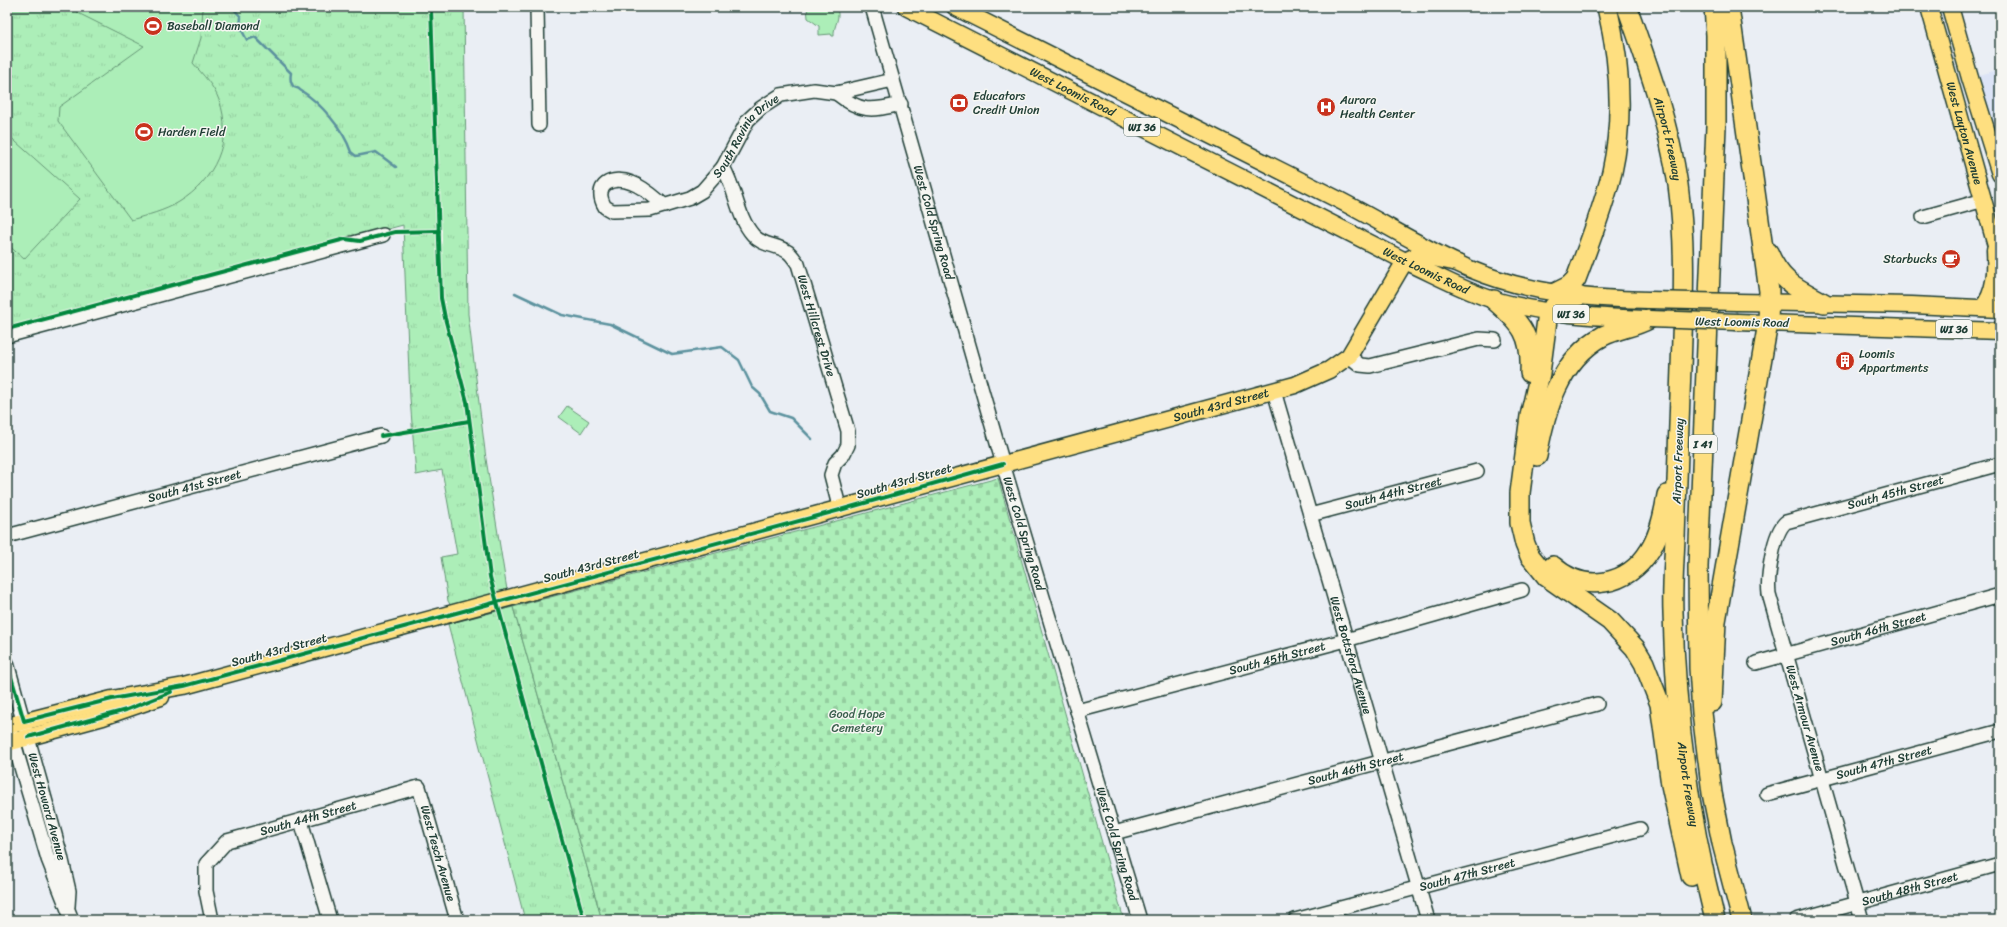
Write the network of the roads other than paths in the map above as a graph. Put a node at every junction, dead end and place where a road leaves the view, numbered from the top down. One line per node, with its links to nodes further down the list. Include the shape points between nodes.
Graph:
1 (537, 7): 16 (street)
2 (872, 7): 11 (street, West Cold Spring Road)
3 (906, 7): 15 (main road, West Loomis Road / WI 36)
4 (954, 7): 13 (main road, West Loomis Road / WI 36)
5 (1607, 7): 30 (highway, via 1615,41 1620,84 1620,107 1612,172 1576,279)
6 (1627, 7): 44 (highway, Airport Freeway / I 41, via 1667,128 1678,186 1685,265)
7 (1714, 7): 76 (highway, Airport Freeway / I 41, via 1716,126 1697,627 1707,756)
8 (1729, 7): 24 (highway)
9 (1929, 7): 19 (main road, West Layton Avenue)
10 (1950, 7): 18 (main road, West Layton Avenue)
11 (893, 80): 12 (street, South Ravinia Drive); 14 (street, West Cold Spring Road)
12 (836, 93): 14 (street, South Ravinia Drive, via 852,105 863,109 873,110); 17 (street, South Ravinia Drive, via 801,91 781,95 761,108 743,128)
13 (1138, 99): 15 (main road); 25 (main road, West Loomis Road / WI 36, via 1382,222)
14 (901, 104): 48 (street, West Cold Spring Road)
15 (1129, 121): 22 (main road, West Loomis Road / WI 36)
16 (539, 124)
17 (723, 167): 20 (street, South Ravinia Drive, via 702,191); 51 (street, West Hillcrest Drive, via 731,181 744,223 754,236 764,244 789,253 798,264 848,431 848,444 832,475)
18 (2000, 174)
19 (1984, 200): 21 (street); 26 (main road, West Layton Avenue)
20 (665, 206)
21 (1923, 217)
22 (1350, 233): 25 (main road, via 1389,242); 28 (main road, West Loomis Road / WI 36)
23 (383, 235): 41 (street)
24 (1762, 240): 33 (highway, via 1782,277); 34 (highway)
25 (1414, 242): 29 (main road, West Loomis Road / WI 36)
26 (1995, 242): 27 (main road, West Layton Avenue); 35 (main road, via 1995,280 1988,300)
27 (2000, 260)
28 (1405, 261): 29 (main road, via 1418,255); 32 (main road, West Loomis Road / WI 36); 43 (main road, South 43rd Street)
29 (1458, 263): 30 (main road, West Loomis Road / WI 36, via 1515,284)
30 (1555, 293): 31 (main road, West Loomis Road / WI 36)
31 (1578, 296): 34 (main road, West Loomis Road / WI 36, bridge); 37 (highway, via 1557,304)
32 (1494, 300): 37 (main road, West Loomis Road / WI 36); 46 (highway, via 1523,330 1529,347)
33 (1824, 303): 34 (main road, West Loomis Road / WI 36); 35 (main road, West Loomis Road / WI 36)
34 (1770, 304): 39 (highway)
35 (1982, 308): 36 (main road, West Loomis Road / WI 36)
36 (2000, 309)
37 (1548, 312): 38 (main road, West Loomis Road / WI 36); 46 (highway, via 1540,373)
38 (1649, 320): 39 (main road, West Loomis Road / WI 36, bridge); 44 (highway, via 1604,336 1585,350 1562,376 1547,410 1531,496 1532,528 1541,552 1548,562 1568,578 1593,584 1620,578 1636,567 1654,542 1666,505 1674,390)
39 (1768, 323): 40 (main road, West Loomis Road / WI 36); 76 (highway, via 1716,621 1714,648 1714,736 1720,788 1733,852)
40 (2000, 331)
41 (7, 336)
42 (1495, 340): 43 (street, via 1479,339 1370,366 1360,364)
43 (1349, 356): 45 (main road, South 43rd Street, via 1318,376)
44 (1682, 361): 88 (highway, Airport Freeway / I 41, via 1673,611 1676,692 1688,799)
45 (1274, 391): 48 (main road, South 43rd Street); 52 (street, West Bottsford Avenue)
46 (1530, 416): 87 (highway, via 1520,506 1520,523 1525,544 1530,556 1547,577 1610,621 1635,648 1644,663 1660,704 1671,785)
47 (381, 436): 54 (street, South 41st Street)
48 (1003, 464): 51 (main road, South 43rd Street); 63 (street, West Cold Spring Road)
49 (2000, 464): 53 (street, South 45th Street)
50 (1477, 471): 52 (street, South 44th Street)
51 (840, 510): 61 (main road, South 43rd Street)
52 (1310, 515): 57 (street, West Bottsford Avenue)
53 (1792, 520): 58 (street, West Armour Avenue, via 1783,525 1778,535 1768,583)
54 (7, 536)
55 (1522, 590): 57 (street, South 45th Street)
56 (2000, 595): 58 (street, South 46th Street)
57 (1346, 640): 63 (street, South 45th Street); 68 (street, West Bottsford Avenue)
58 (1786, 654): 60 (street, South 46th Street); 69 (street, West Armour Avenue)
59 (7, 663): 64 (street, West Howard Avenue)
60 (1756, 663)
61 (184, 686): 64 (main road, South 43rd Street, via 106,700); 66 (main road, South 43rd Street, via 153,701 126,710)
62 (1598, 704): 68 (street, South 46th Street)
63 (1077, 711): 74 (street, West Cold Spring Road)
64 (12, 723): 66 (street, West Howard Avenue); 67 (street, West Howard Avenue)
65 (2000, 731): 69 (street, South 47th Street)
66 (28, 737): 67 (main road, South 43rd Street); 79 (street, West Howard Avenue, via 61,856 69,891)
67 (10, 742): 79 (street, West Howard Avenue, via 48,859)
68 (1382, 763): 74 (street, South 46th Street); 77 (street, West Bottsford Avenue)
69 (1823, 779): 71 (street, South 47th Street); 78 (street, West Armour Avenue)
70 (418, 787): 72 (street, South 44th Street); 83 (street, West Tesch Avenue)
71 (1767, 794)
72 (301, 821): 81 (street, South 44th Street, via 227,841 206,864 206,891); 82 (street)
73 (1640, 829): 77 (street, South 47th Street)
74 (1114, 833): 84 (street, West Cold Spring Road)
75 (2000, 864): 78 (street, South 48th Street)
76 (1730, 878): 89 (highway, Airport Freeway / I 41)
77 (1418, 886): 85 (street, South 47th Street); 86 (street, West Bottsford Avenue)
78 (1857, 903): 90 (street, South 48th Street); 91 (street, West Armour Avenue)
79 (68, 906): 80 (street, West Howard Avenue)
80 (72, 920)
81 (212, 920)
82 (330, 920)
83 (457, 920)
84 (1140, 920)
85 (1295, 920)
86 (1428, 920)
87 (1703, 920)
88 (1715, 920)
89 (1742, 920)
90 (1796, 920)
91 (1862, 920)

